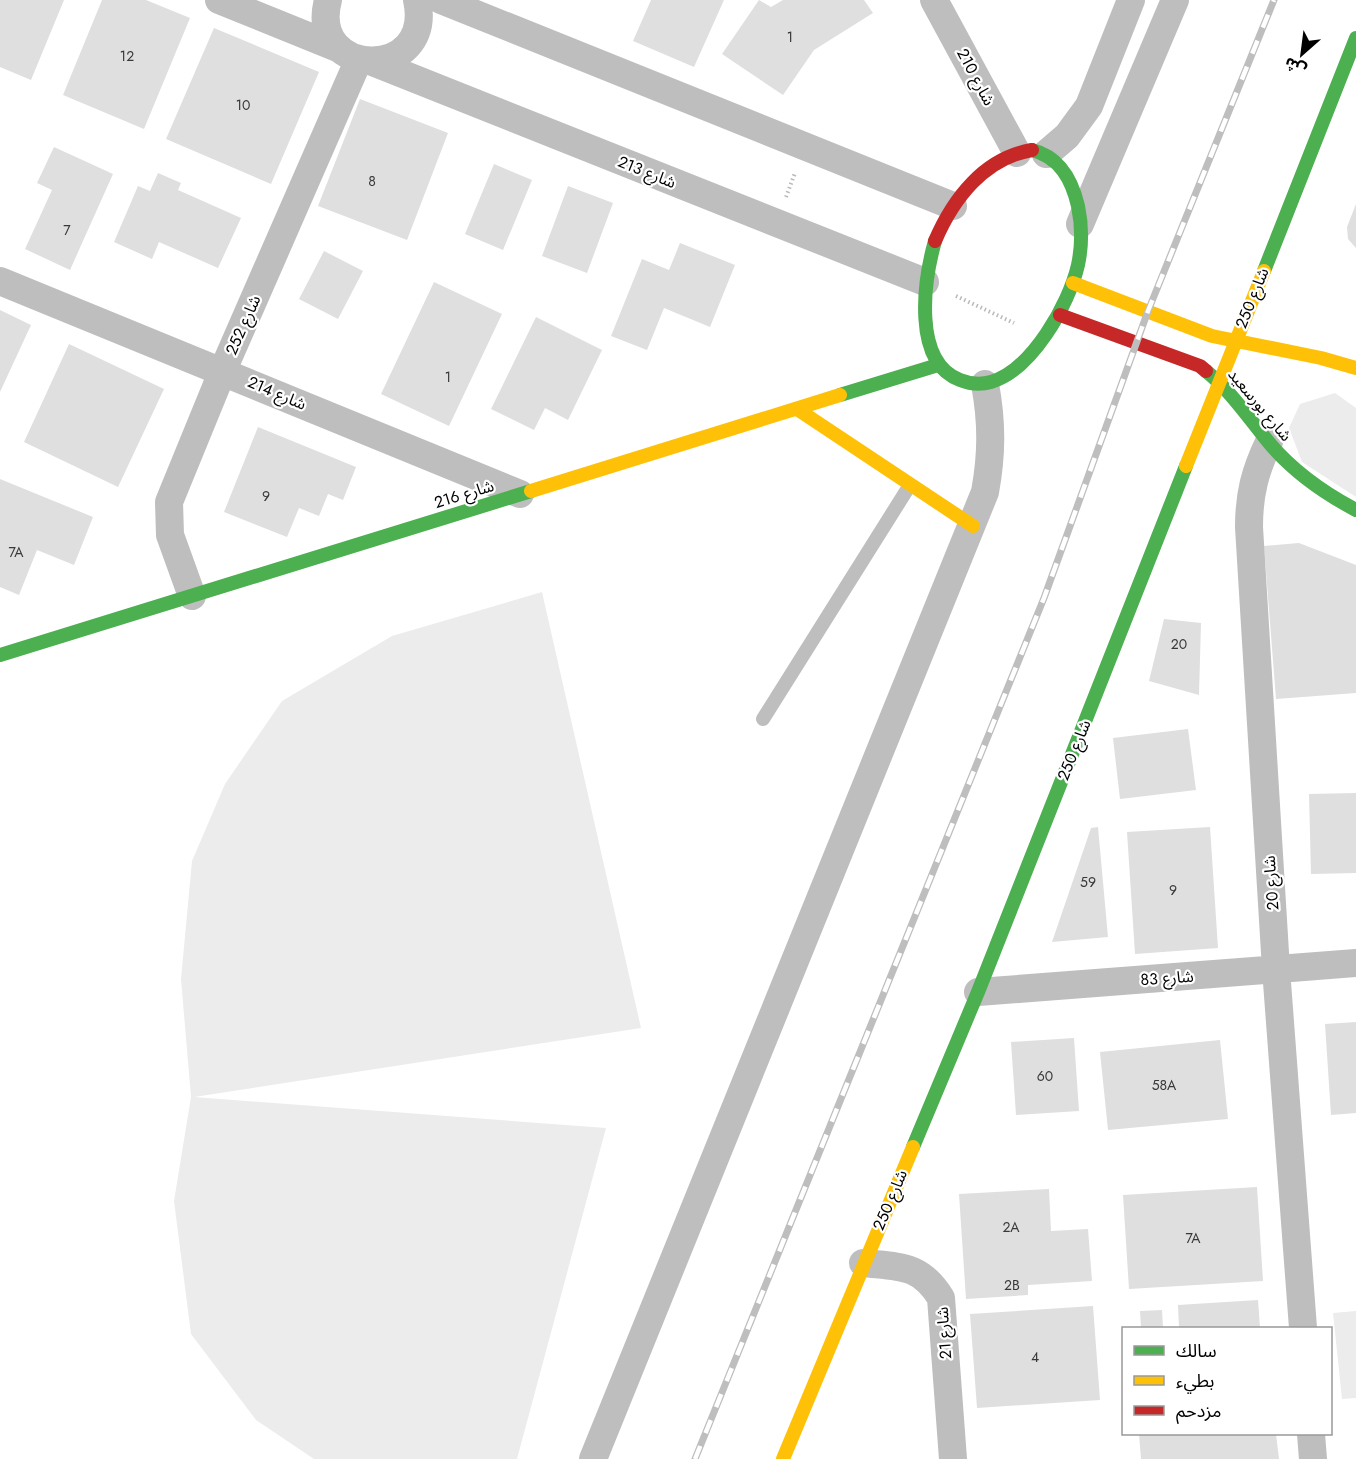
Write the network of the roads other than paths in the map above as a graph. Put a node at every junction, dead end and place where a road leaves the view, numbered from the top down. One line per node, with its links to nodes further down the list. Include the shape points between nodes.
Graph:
1 (219, 0): 9 (street, شارع 213)
2 (328, 0): 9 (street, via 326,24 331,38)
3 (417, 0): 9 (street, via 419,16 409,44 384,60)
4 (441, 0): 12 (street)
5 (934, 0): 10 (street, شارع 210)
6 (1131, 0): 11 (street, via 1089,106 1068,136)
7 (1175, 0): 13 (street)
8 (1356, 38): 18 (main road, شارع 250)
9 (356, 57): 15 (street, شارع 213); 21 (street, شارع 252)
10 (1017, 153): 11 (main road, via 1032,150); 12 (main road, via 981,174)
11 (1046, 154): 13 (main road, via 1067,177 1079,208)
12 (953, 206): 15 (main road, via 934,242)
13 (1080, 224): 16 (main road)
14 (0, 281): 21 (street, شارع 214)
15 (925, 282): 19 (main road, via 927,325)
16 (1073, 283): 17 (main road); 18 (main road, شارع بورسعيد)
17 (1060, 315): 22 (main road, شارع بورسعيد, via 1200,366); 23 (main road, via 1027,357)
18 (1235, 341): 20 (main road, شارع بورسعيد, via 1327,358); 22 (main road, شارع 250)
19 (938, 365): 23 (main road, via 960,382); 24 (main road, شارع 216)
20 (1356, 368)
21 (223, 370): 27 (street, شارع 214); 30 (street, شارع 252, via 170,502 170,535)
22 (1220, 380): 25 (main road, شارع بورسعيد); 35 (main road, شارع 250)
23 (985, 384): 29 (street, via 992,420 992,457 986,492)
24 (797, 409): 26 (main road); 27 (main road, شارع 216)
25 (1269, 442): 28 (main road, شارع بورسعيد, via 1326,495); 34 (street, شارع 20, via 1256,469 1249,498 1249,527)
26 (910, 485): 29 (main road); 32 (lane)
27 (520, 494): 30 (main road, شارع 216)
28 (1356, 510)
29 (973, 526): 39 (street)
30 (192, 596): 31 (main road, شارع 216)
31 (0, 655)
32 (763, 719)
33 (1356, 963): 34 (street, شارع 83)
34 (1276, 969): 35 (street, شارع 83); 37 (street, شارع 20)
35 (978, 992): 36 (main road, شارع 250)
36 (863, 1263): 40 (main road, شارع 250); 41 (street, شارع 21, via 911,1268 930,1280 941,1298)
37 (1303, 1327)
38 (1311, 1435): 42 (street)
39 (593, 1459)
40 (783, 1459)
41 (953, 1459)
42 (1313, 1459)

